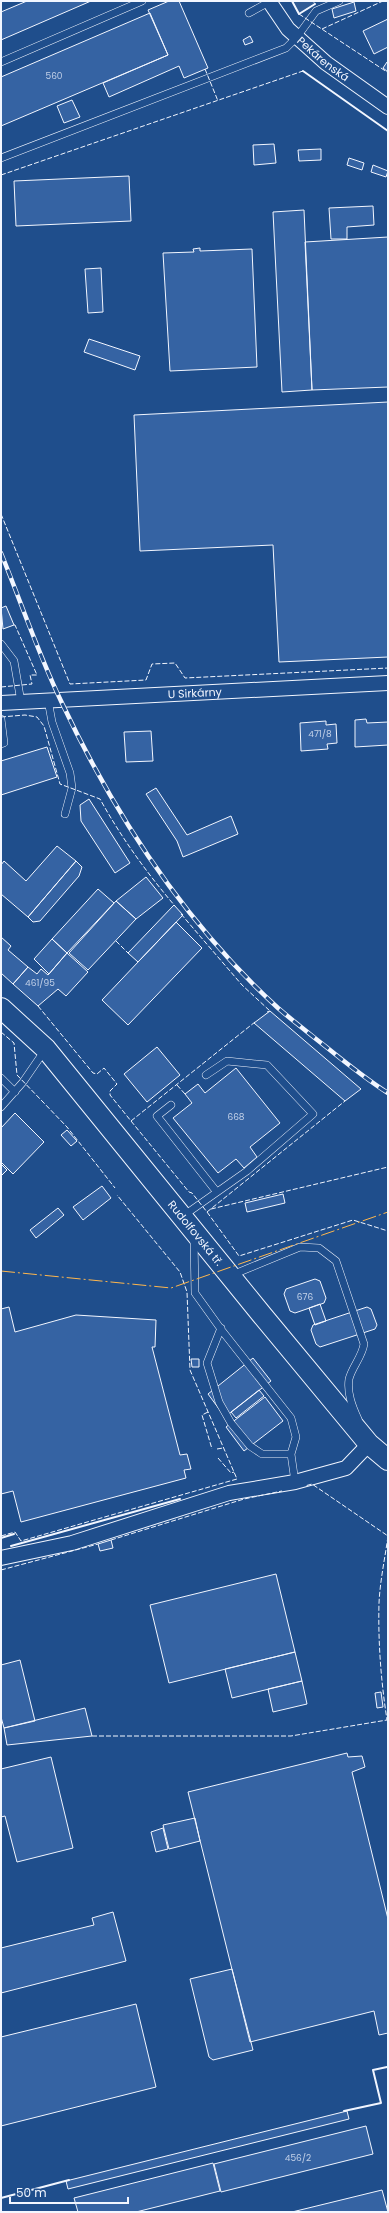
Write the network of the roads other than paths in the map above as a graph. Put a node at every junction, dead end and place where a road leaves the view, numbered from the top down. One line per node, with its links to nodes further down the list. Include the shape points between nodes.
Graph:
1 (142, 1): 6 (lane)
2 (269, 1): 4 (lane); 5 (street, Pekárenská)
3 (339, 1): 5 (lane, via 316,11)
4 (249, 13)
5 (297, 38): 7 (street, Pekárenská, via 326,63); 8 (lane, via 286,48)
6 (1, 62)
7 (388, 107)
8 (1, 158)
9 (1, 644): 12 (lane, via 14,661)
10 (388, 683): 11 (street, U Sirkárny)
11 (48, 700): 12 (street, U Sirkárny); 16 (lane, via 52,722 70,774 72,788)
12 (21, 702): 13 (street, U Sirkárny)
13 (1, 703)
14 (1, 719): 15 (lane, via 4,743)
15 (1, 744)
16 (65, 814)
17 (1, 1008): 18 (main road, Rudolfovská tř.)
18 (46, 1049): 21 (lane); 25 (main road, Rudolfovská tř.)
19 (206, 1075): 24 (lane, via 227,1061 267,1065 313,1114 247,1171)
20 (1, 1078): 21 (lane)
21 (15, 1092): 23 (lane)
22 (171, 1105): 24 (lane, via 157,1116)
23 (1, 1107)
24 (216, 1191): 25 (lane)
25 (188, 1224): 26 (main road, Rudolfovská tř.); 27 (lane, via 195,1293)
26 (230, 1276): 28 (main road, Rudolfovská tř.); 28 (lane, via 300,1247 319,1248 336,1261 364,1344 363,1353 349,1378 350,1401)
27 (220, 1328): 29 (lane, via 291,1418 296,1437); 29 (lane, via 207,1363 219,1402 231,1423 250,1446 262,1454)
28 (370, 1444): 30 (main road, Rudolfovská tř.); 31 (street, via 346,1468)
29 (291, 1454): 31 (lane)
30 (388, 1460)
31 (295, 1482): 32 (street, via 229,1493 72,1543)
32 (1, 1558)

